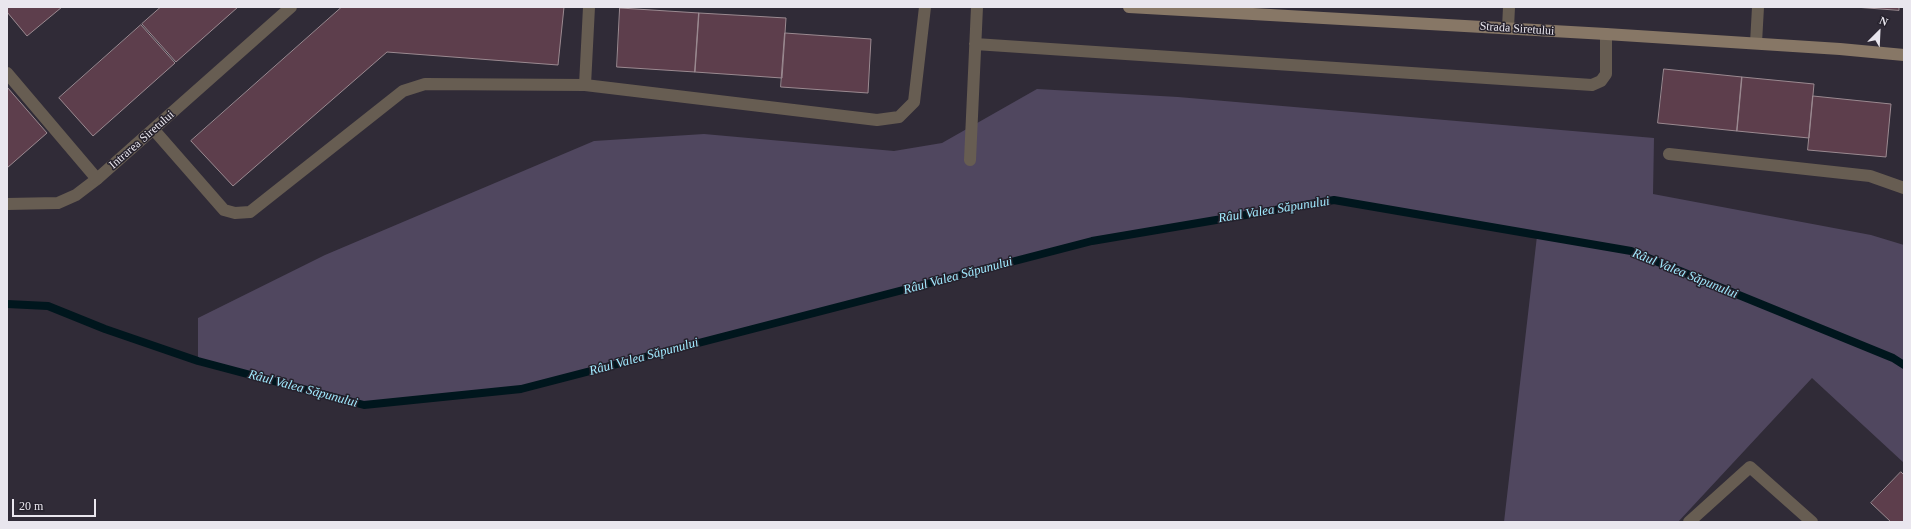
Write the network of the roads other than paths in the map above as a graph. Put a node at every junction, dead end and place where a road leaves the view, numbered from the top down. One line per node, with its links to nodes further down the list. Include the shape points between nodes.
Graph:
1 (291, 7): 15 (street, Intrarea Siretului)
2 (589, 7): 14 (street)
3 (925, 7): 14 (street, via 914,102 899,117 878,120)
4 (977, 7): 10 (street)
5 (1129, 7): 8 (street, Strada Siretului)
6 (1509, 7): 8 (street)
7 (1758, 7): 11 (street)
8 (1508, 28): 9 (street, Strada Siretului)
9 (1606, 34): 10 (street, via 1606,74 1602,81 1592,85); 11 (street, Strada Siretului)
10 (975, 44): 17 (street)
11 (1756, 44): 12 (street, Strada Siretului)
12 (1904, 55)
13 (7, 73): 18 (street)
14 (585, 85): 15 (street, via 425,84 403,91 250,212 242,213 224,210)
15 (154, 130): 18 (street, Intrarea Siretului)
16 (1669, 154): 19 (street, via 1870,176)
17 (970, 160)
18 (97, 179): 20 (street, Intrarea Siretului, via 76,195 58,203)
19 (1904, 188)
20 (7, 204)
21 (1689, 522): 22 (street, via 1750,467)
22 (1812, 522)

